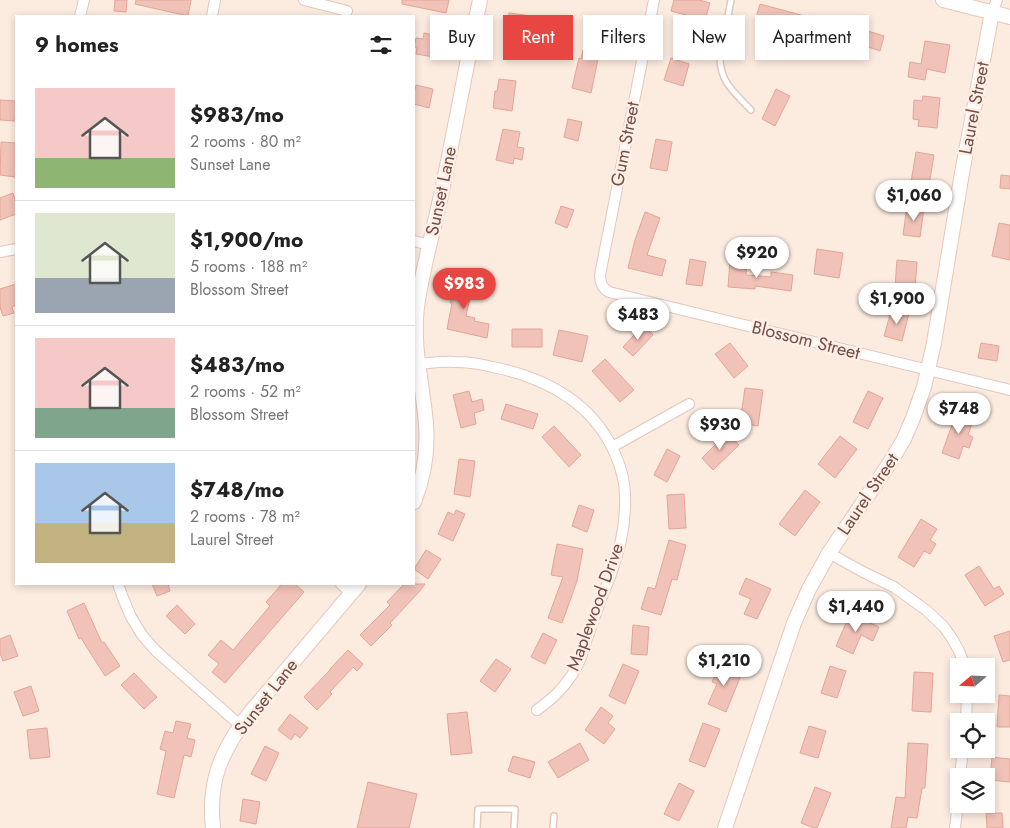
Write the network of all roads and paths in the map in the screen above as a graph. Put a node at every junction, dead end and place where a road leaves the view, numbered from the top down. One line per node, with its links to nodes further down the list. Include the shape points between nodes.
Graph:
1 (84, 0): 10 (street)
2 (215, 0): 11 (street)
3 (304, 0): 9 (street)
4 (480, 0): 15 (street, Sunset Lane)
5 (654, 0): 18 (street, Gum Street, via 600,275)
6 (732, 0): 13 (lane, via 720,67 726,83)
7 (943, 0): 8 (street)
8 (995, 6): 12 (street); 20 (street, Laurel Street)
9 (347, 11)
10 (80, 15)
11 (212, 15)
12 (1010, 16)
13 (751, 110)
14 (415, 241): 15 (street)
15 (429, 245): 19 (street, Sunset Lane, via 417,308)
16 (15, 249): 17 (street)
17 (0, 252)
18 (603, 287): 20 (street, Blossom Street, via 610,292)
19 (418, 364): 23 (street, Maplewood Drive, via 480,364 531,377 554,388 586,411 600,426); 24 (street, Sunset Lane, via 426,451)
20 (928, 371): 21 (street, Blossom Street); 25 (street, Laurel Street, via 904,439)
21 (1010, 390)
22 (689, 404): 23 (street)
23 (612, 447): 29 (street, Maplewood Drive, via 626,495 620,544 612,573 579,662 559,692)
24 (415, 500)
25 (829, 553): 28 (street, via 894,587 926,610 944,627); 37 (street, Laurel Street, via 794,623)
26 (118, 585): 30 (street, via 142,635)
27 (350, 587): 30 (street, Sunset Lane)
28 (961, 658)
29 (537, 710)
30 (240, 726): 33 (street, Sunset Lane, via 217,771 212,791)
31 (957, 813): 38 (street)
32 (554, 816): 36 (lane)
33 (213, 828)
34 (477, 828): 35 (lane, via 478,809 515,809)
35 (514, 828)
36 (553, 828)
37 (725, 828)
38 (955, 828)

